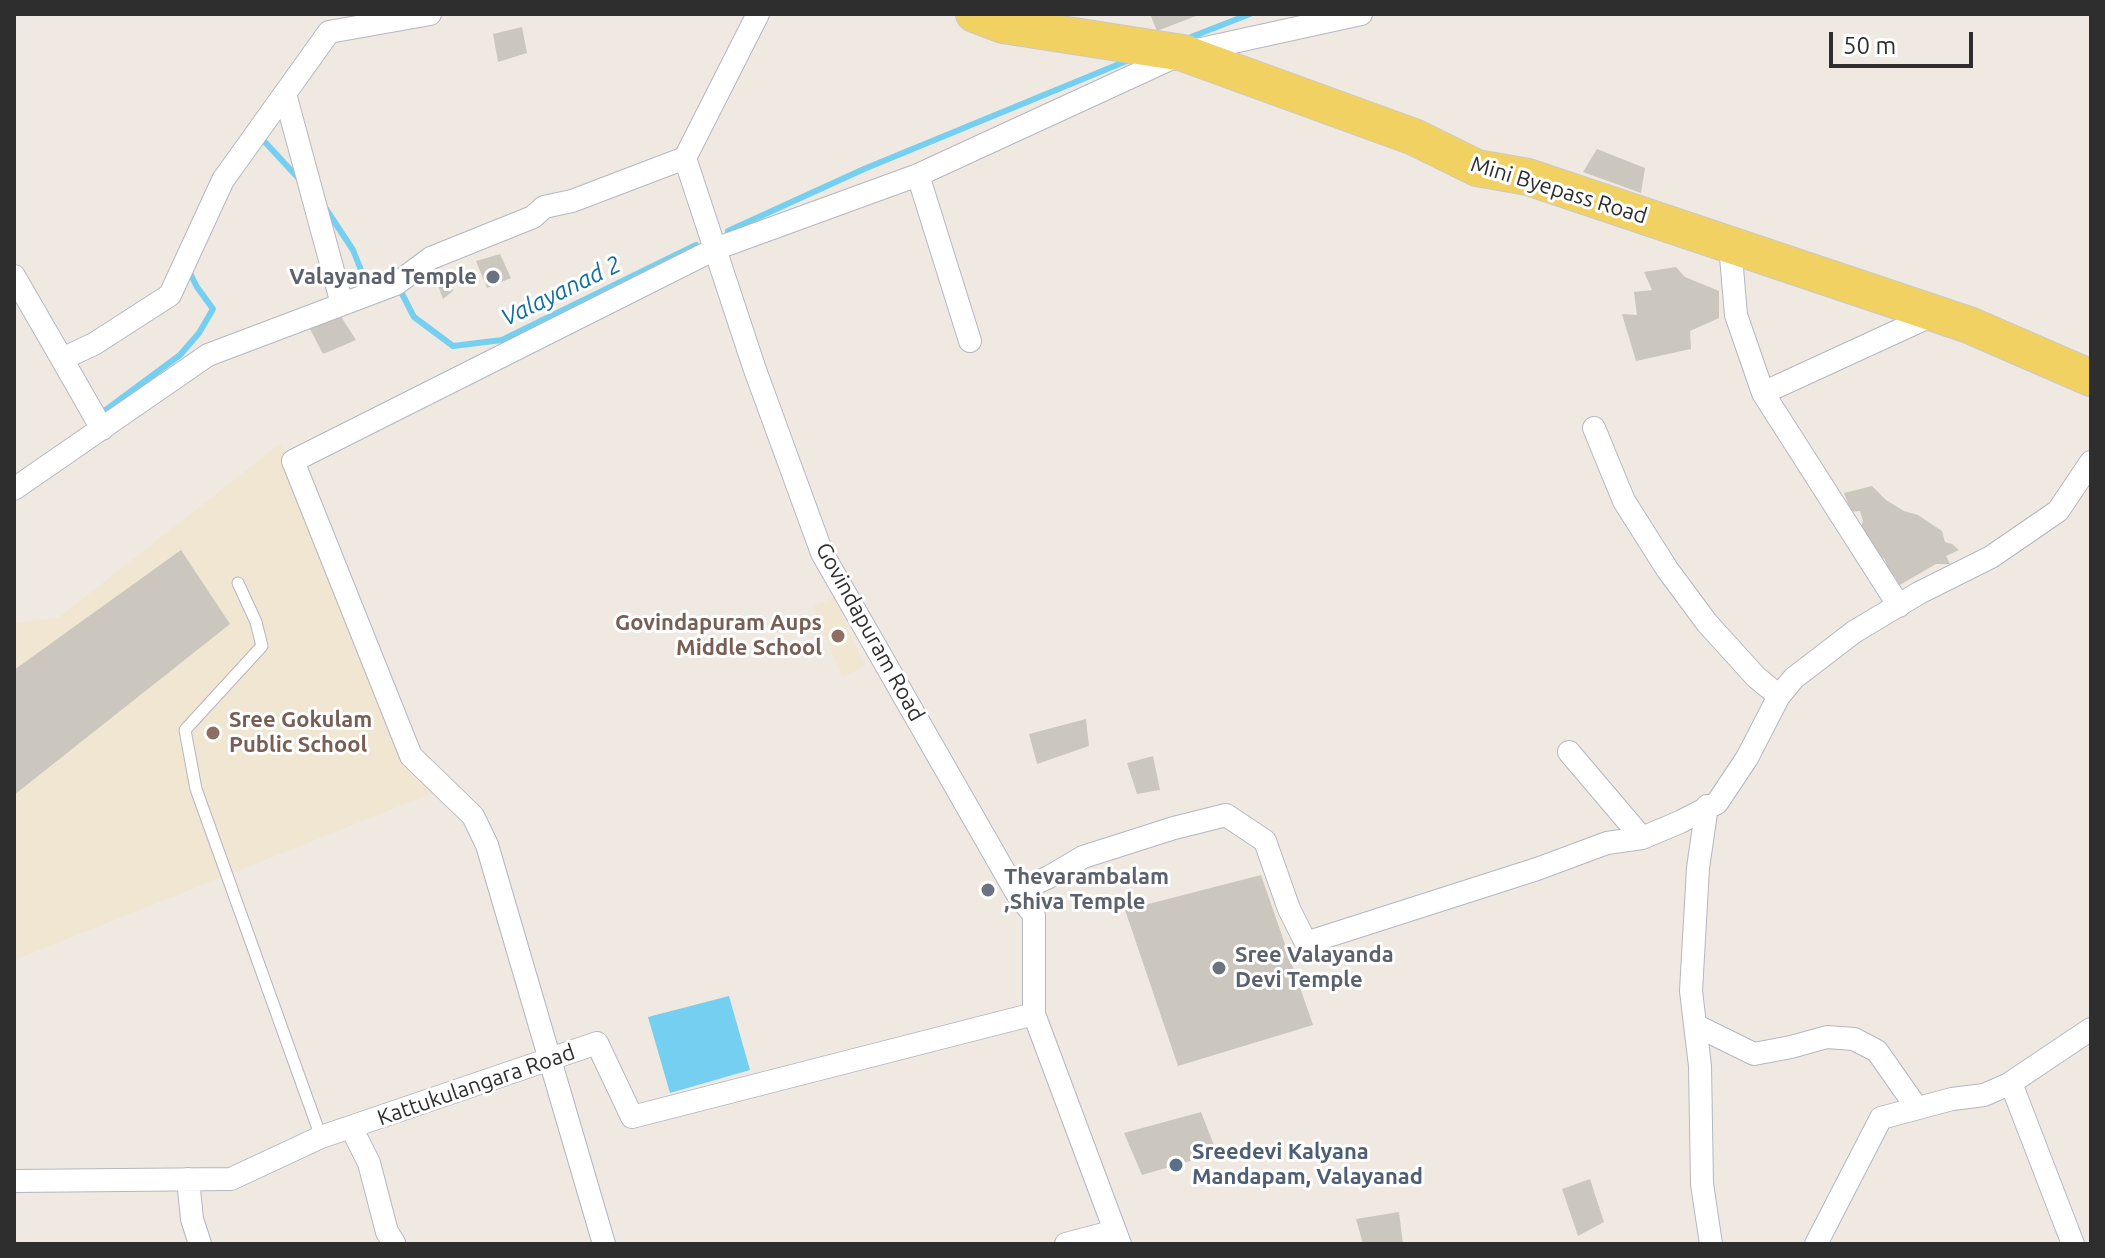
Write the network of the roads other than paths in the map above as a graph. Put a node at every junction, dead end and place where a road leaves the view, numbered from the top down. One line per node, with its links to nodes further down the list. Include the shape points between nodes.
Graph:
1 (430, 14): 6 (street, via 329,32)
2 (758, 14): 7 (street)
3 (974, 14): 5 (main road, Mini Byepass Road, via 1003,25)
4 (1361, 14): 5 (street)
5 (1183, 53): 8 (street); 9 (main road, Mini Byepass Road, via 1414,137 1477,168 1528,177)
6 (285, 94): 12 (street); 15 (street, via 223,180 170,295)
7 (685, 158): 10 (street, Govindapuram Road); 12 (street, via 544,207 533,217 431,258 396,284)
8 (918, 175): 10 (street); 14 (street)
9 (1730, 245): 13 (main road, Mini Byepass Road); 17 (street, via 1736,315)
10 (715, 249): 28 (street, Govindapuram Road, via 822,553); 32 (street, via 293,461 411,756 473,816 487,845)
11 (14, 276): 15 (street)
12 (342, 304): 19 (street, via 208,355)
13 (1935, 314): 16 (main road, Mini Byepass Road); 17 (street)
14 (970, 341)
15 (62, 359): 19 (street)
16 (2091, 378)
17 (1763, 393): 23 (street)
18 (1594, 428): 24 (street, via 1624,501 1667,569 1707,623)
19 (102, 429): 21 (street)
20 (2091, 462): 23 (street, via 2058,511 1991,557)
21 (14, 489)
22 (238, 583): 36 (lane, via 262,646 185,730 196,789)
23 (1899, 606): 24 (street, via 1854,632)
24 (1779, 696): 26 (street, via 1747,758 1717,803)
25 (1569, 752): 27 (street)
26 (1707, 806): 27 (street); 30 (street, via 1691,991)
27 (1642, 838): 28 (street, via 1607,843 1306,943 1265,841 1226,815 1083,857)
28 (1016, 892): 29 (street, Govindapuram Road, via 1034,915)
29 (1034, 1014): 32 (street, Kattukulangara Road, via 632,1117 597,1043); 39 (street, Govindapuram Road)
30 (1695, 1025): 34 (street, via 1754,1054 1827,1037 1854,1039 1877,1051); 44 (street, via 1702,1184)
31 (2091, 1029): 33 (street)
32 (550, 1061): 35 (street, Kattukulangara Road); 42 (street)
33 (2009, 1084): 34 (street, via 1984,1095); 46 (street)
34 (1917, 1108): 45 (street, via 1881,1118)
35 (351, 1127): 36 (street, Kattukulangara Road); 40 (street, via 369,1163)
36 (321, 1137): 37 (street, Kattukulangara Road, via 231,1179)
37 (188, 1179): 38 (street, Kattukulangara Road); 41 (street)
38 (14, 1181)
39 (1118, 1238): 43 (street)
40 (394, 1243)
41 (200, 1244)
42 (604, 1244)
43 (1066, 1244)
44 (1711, 1244)
45 (1816, 1244)
46 (2073, 1244)

